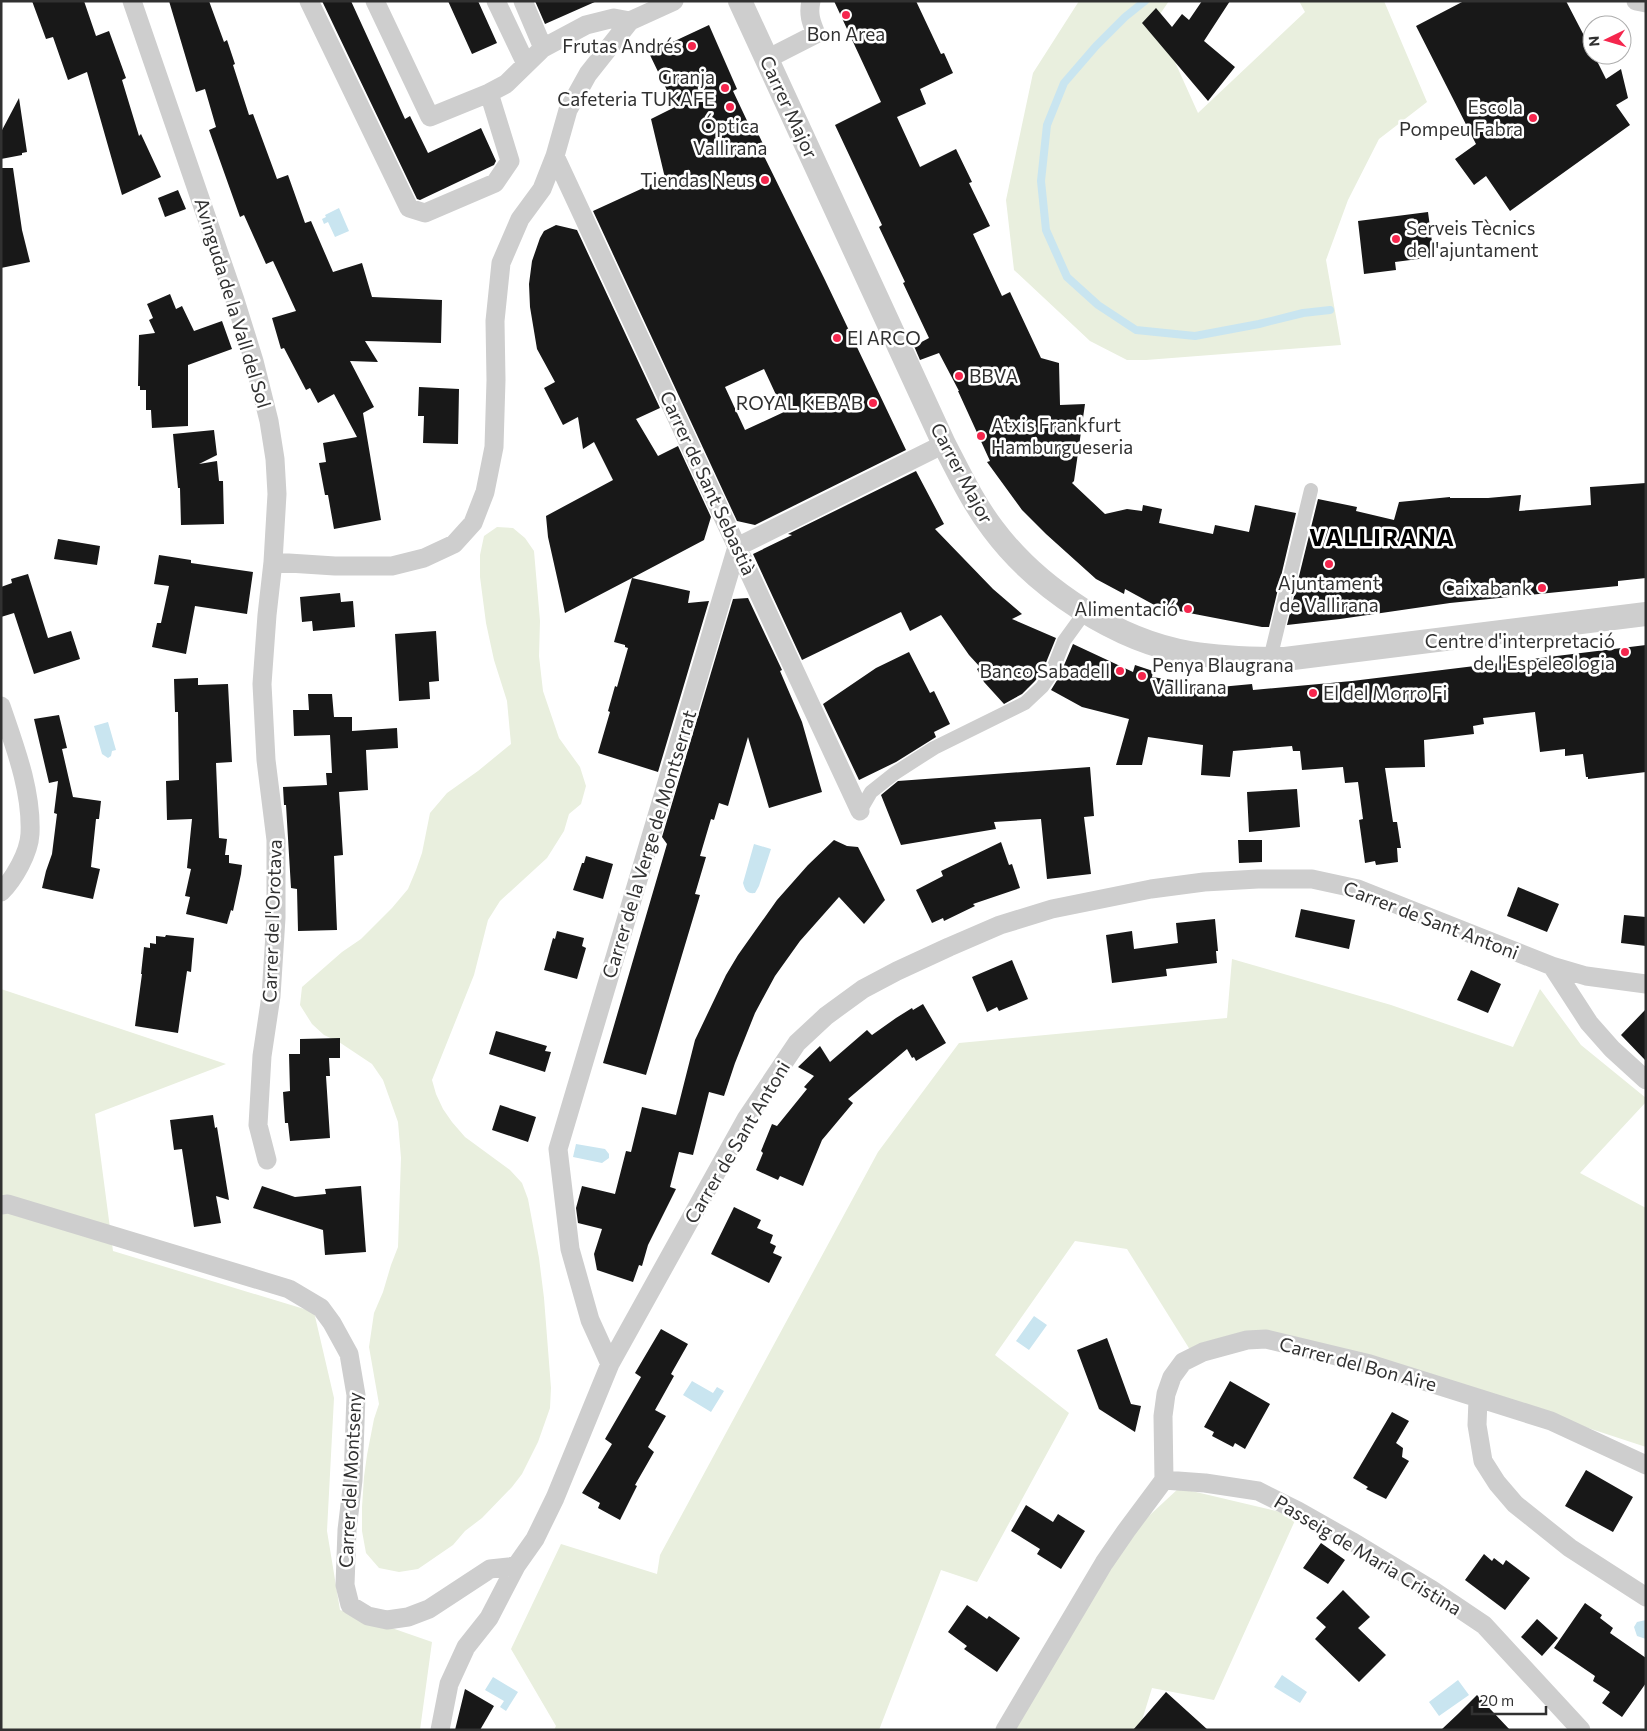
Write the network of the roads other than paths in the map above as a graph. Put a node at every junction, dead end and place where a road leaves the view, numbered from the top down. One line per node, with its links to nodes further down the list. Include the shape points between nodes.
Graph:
1 (132, 1): 20 (street, Avinguda de la Vall del Sol, via 235,300 269,421 277,494)
2 (310, 1): 15 (street, via 409,208 424,213 495,183 510,161)
3 (375, 1): 15 (street, via 430,117)
4 (496, 1): 14 (street)
5 (523, 1): 12 (street)
6 (674, 1): 11 (street)
7 (740, 1): 13 (street, Carrer Major)
8 (811, 1): 13 (street, via 809,10 816,34)
9 (1636, 1): 10 (street)
10 (1646, 4)
11 (630, 21): 12 (street, via 614,18 586,25); 16 (street, via 588,74 568,110)
12 (543, 48): 14 (street)
13 (767, 59): 17 (street, Carrer Major)
14 (526, 64): 15 (street, via 506,84)
15 (489, 93)
16 (555, 156): 19 (street, Carrer de Sant Sebastià); 20 (street, via 542,189 520,220 501,263 495,321 494,447 485,492 473,524 454,544 424,558 392,566)
17 (944, 444): 19 (street); 21 (street, Carrer Major, via 992,529 1045,584)
18 (1311, 490): 23 (street)
19 (737, 547): 25 (street, Carrer de Sant Sebastià); 32 (street, Carrer de la Verge de Montserrat, via 558,1148 570,1249 590,1320)
20 (272, 562): 30 (street, Carrer de l'Orotava, via 262,684 266,760 276,840 276,918 258,1125)
21 (1085, 612): 23 (street, Carrer Major, via 1156,645 1232,659); 25 (street, via 1064,641 1051,674 1025,703 934,748 895,773 871,792)
22 (1646, 614): 23 (street, Carrer Major)
23 (1270, 659)
24 (1, 706): 26 (street, via 29,802 30,836 21,865 11,883)
25 (860, 811)
26 (1, 892)
27 (1552, 966): 28 (street, Carrer de Sant Antoni, via 1586,976); 29 (street, via 1589,1023); 32 (street, Carrer de Sant Antoni, via 1358,889 1312,878 1213,882 1151,890 1052,909 1000,925 863,989 826,1016 797,1043 746,1120)
28 (1646, 984)
29 (1646, 1080)
30 (267, 1160)
31 (4, 1203): 36 (street, Carrer del Montseny, via 289,1289 321,1308 349,1354 356,1395 345,1585 350,1605 368,1616 387,1620 408,1617 429,1609 490,1569)
32 (610, 1364): 36 (street, Carrer de Sant Antoni, via 555,1498 535,1539)
33 (1478, 1399): 34 (street, Carrer del Bon Aire, via 1551,1421); 35 (street, Carrer del Bon Aire, via 1370,1364 1266,1339 1226,1345 1183,1362 1172,1377 1163,1416); 37 (street, via 1477,1425 1483,1461 1514,1504 1570,1548)
34 (1646, 1465)
35 (1164, 1480): 39 (street, via 1104,1563); 40 (street, Passeig de Maria Cristina, via 1258,1491 1351,1541 1484,1625)
36 (516, 1566): 38 (street, Carrer de Sant Antoni, via 489,1618 466,1647 449,1684)
37 (1646, 1597)
38 (440, 1730)
39 (1005, 1730)
40 (1581, 1730)

